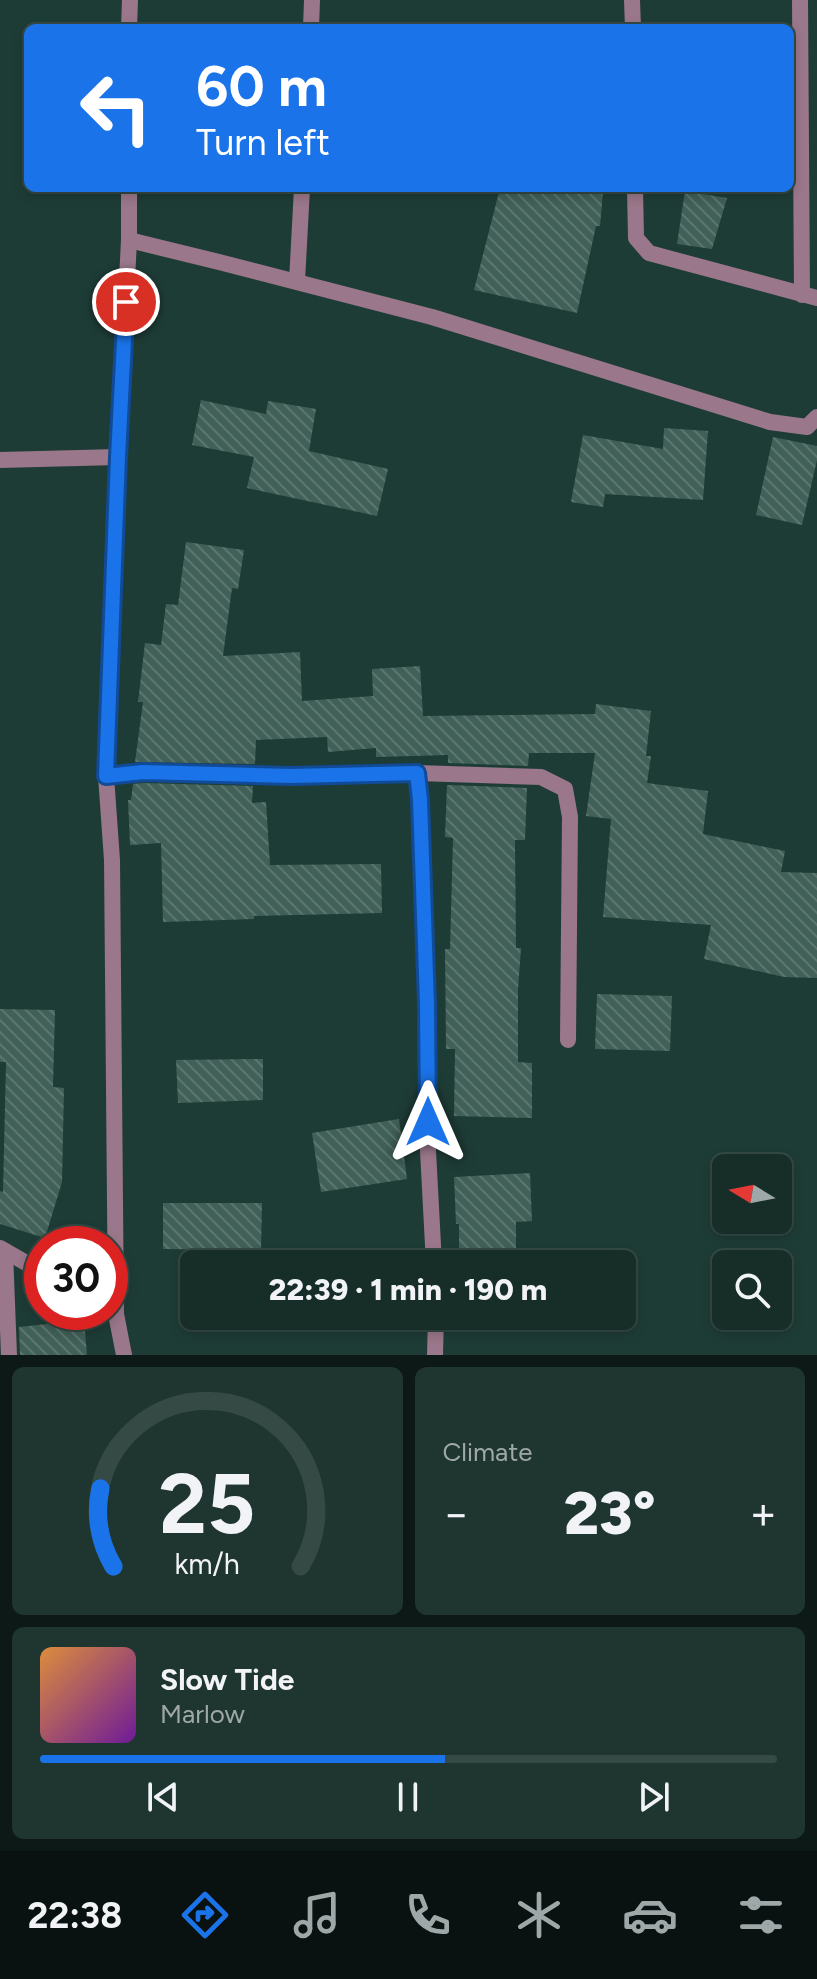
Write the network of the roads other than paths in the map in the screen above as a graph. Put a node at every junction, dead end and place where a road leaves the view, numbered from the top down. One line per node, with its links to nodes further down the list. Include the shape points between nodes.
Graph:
1 (130, 0): 5 (street)
2 (312, 0): 6 (street)
3 (632, 0): 7 (street)
4 (800, 0): 13 (street)
5 (129, 24)
6 (311, 24)
7 (633, 24)
8 (129, 192): 11 (street)
9 (302, 192): 12 (street)
10 (635, 192): 13 (street, via 636,238 649,253)
11 (129, 240): 12 (street); 15 (street)
12 (297, 281): 14 (street, via 432,317 770,422 807,427)
13 (810, 297)
14 (817, 417)
15 (118, 457): 16 (street); 18 (street)
16 (0, 460)
17 (417, 773): 18 (street); 19 (street, via 541,777 565,789 570,817); 22 (street)
18 (106, 776): 20 (street, via 112,860)
19 (568, 1040)
20 (113, 1226)
21 (3, 1249): 23 (street); 26 (street)
22 (433, 1250)
23 (24, 1261)
24 (117, 1330): 27 (street)
25 (436, 1330): 28 (street)
26 (9, 1355)
27 (124, 1355)
28 (435, 1355)

